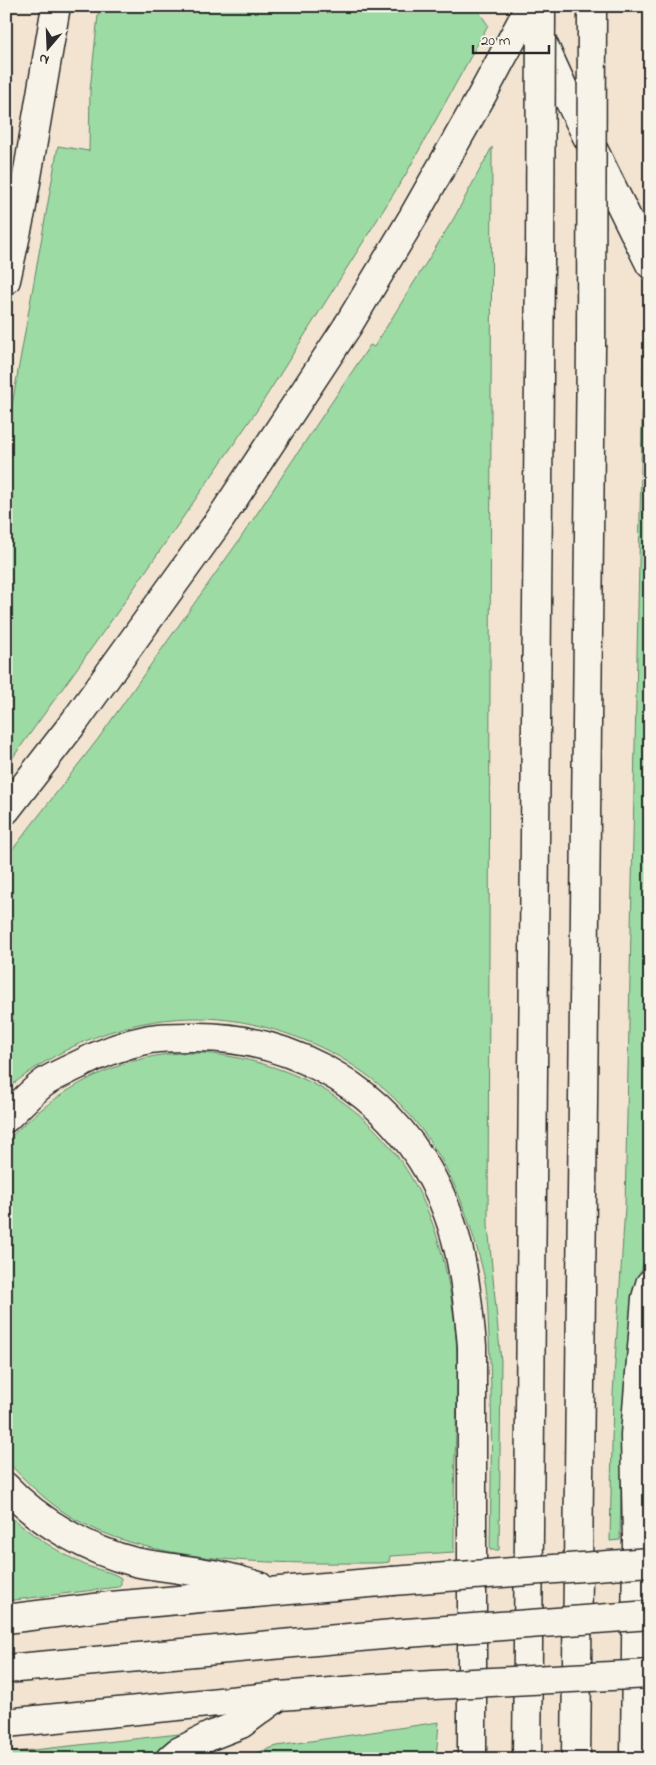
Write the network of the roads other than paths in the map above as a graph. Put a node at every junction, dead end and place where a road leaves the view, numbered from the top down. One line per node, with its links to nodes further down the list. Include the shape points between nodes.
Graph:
1 (56, 6): 6 (highway, via 21,212)
2 (528, 6): 5 (highway, via 565,92); 7 (highway, bridge, via 418,208 347,327 218,521 75,721)
3 (541, 6): 21 (highway, bridge)
4 (592, 6): 22 (highway, bridge)
5 (650, 264)
6 (6, 280)
7 (6, 810)
8 (6, 1118): 19 (highway, via 45,1082 116,1048 151,1039 217,1036 270,1046 333,1073 367,1098 400,1130 421,1159 448,1212 466,1283 472,1346)
9 (650, 1284): 23 (highway, via 646,1298 635,1434)
10 (6, 1487): 12 (highway, via 52,1526 97,1549 133,1561 213,1574)
11 (650, 1562): 12 (highway, bridge)
12 (278, 1590): 14 (highway)
13 (650, 1615): 15 (highway, bridge)
14 (6, 1619)
15 (6, 1669)
16 (650, 1674): 17 (highway, bridge)
17 (280, 1696): 18 (highway); 20 (highway, via 241,1724 210,1736)
18 (6, 1723)
19 (472, 1756)
20 (170, 1759)
21 (527, 1759)
22 (576, 1759)
23 (635, 1759)

